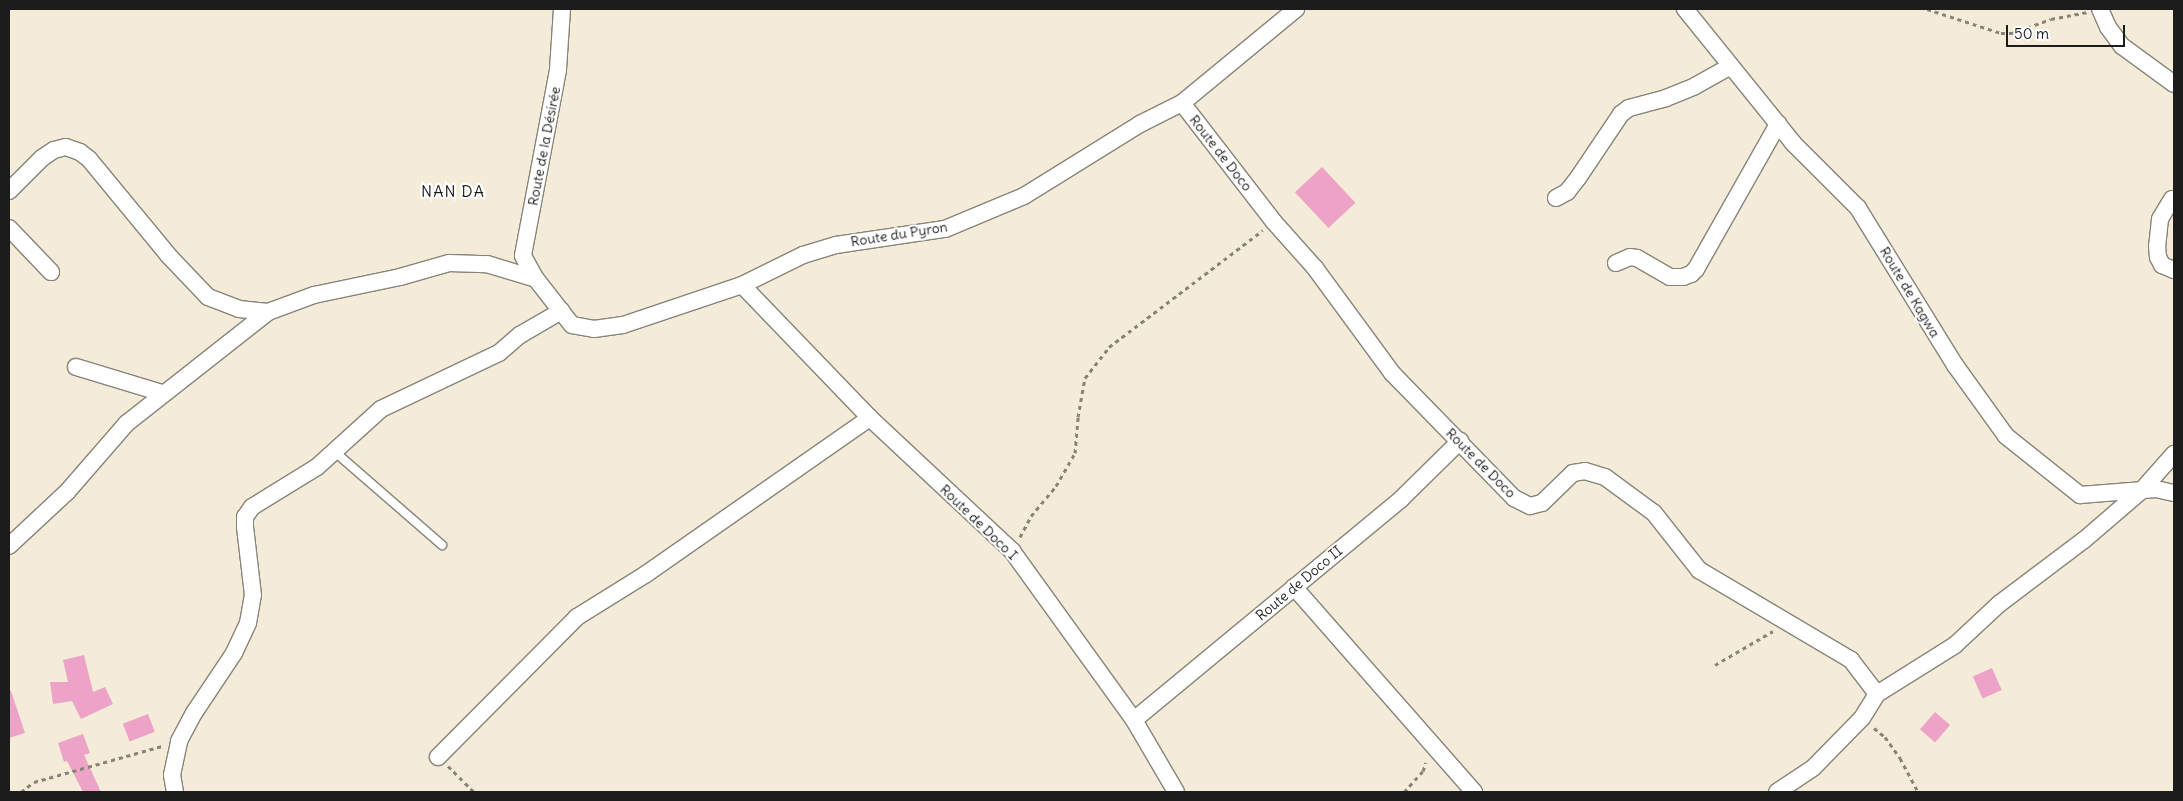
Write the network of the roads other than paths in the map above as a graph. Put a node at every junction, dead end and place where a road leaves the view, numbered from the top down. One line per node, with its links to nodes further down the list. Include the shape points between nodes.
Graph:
1 (562, 9): 16 (street, Route de la Désirée, via 558,70 523,256)
2 (1296, 9): 7 (street, Route du Pyron)
3 (1685, 9): 5 (street, Route de Kagwa)
4 (2101, 9): 6 (street, via 2108,27 2122,46)
5 (1731, 66): 8 (street, Route de Kagwa); 10 (street, via 1695,86 1629,108 1621,114 1578,178 1567,192)
6 (2174, 84)
7 (1182, 102): 17 (street, Route du Pyron, via 1140,124 1024,196 983,214 945,229 836,245 804,254); 23 (street, Route de Doco, via 1274,222 1315,268 1392,373)
8 (1778, 124): 13 (street, via 1696,270 1683,278 1670,277 1637,258 1630,257); 26 (street, Route de Kagwa, via 1858,208 1955,366 2006,436 2080,495)
9 (9, 191): 19 (street, via 54,150 66,147 80,152 208,297 239,310)
10 (1556, 198)
11 (2172, 199): 14 (street, via 2160,219 2157,246 2162,265)
12 (9, 228): 15 (street)
13 (1616, 263)
14 (2174, 270)
15 (50, 272)
16 (536, 279): 18 (street, Route du Pyron); 19 (street, via 486,264 449,263 314,295)
17 (742, 285): 18 (street, Route du Pyron, via 623,325 594,329 572,325); 22 (street, Route de Doco I)
18 (561, 311): 24 (street, via 520,335 499,353 381,410)
19 (268, 312): 21 (street)
20 (76, 368): 21 (street)
21 (162, 394): 29 (street, via 127,423 67,492)
22 (870, 418): 32 (street, Route de Doco I, via 1012,551); 33 (street, via 646,574 577,617)
23 (1460, 442): 30 (street, Route de Doco II, via 1401,499); 31 (street, Route de Doco, via 1514,498 1530,506 1542,503 1573,473 1585,470 1605,477 1654,513 1699,570 1850,660)
24 (336, 452): 28 (lane); 34 (street, via 252,507 245,517 253,595 248,623 234,653 179,741 172,774)
25 (2174, 454): 26 (street)
26 (2141, 491): 27 (street, Route de Kagwa, via 2156,489); 31 (street, via 2084,540 1999,604 1955,645)
27 (2174, 493)
28 (442, 544)
29 (9, 546)
30 (1294, 587): 32 (street, Route de Doco II); 36 (street)
31 (1876, 694): 37 (street, via 1862,718 1813,768)
32 (1134, 720): 35 (street, Route de Doco I)
33 (438, 757)
34 (175, 792)
35 (1176, 792)
36 (1474, 792)
37 (1777, 792)

